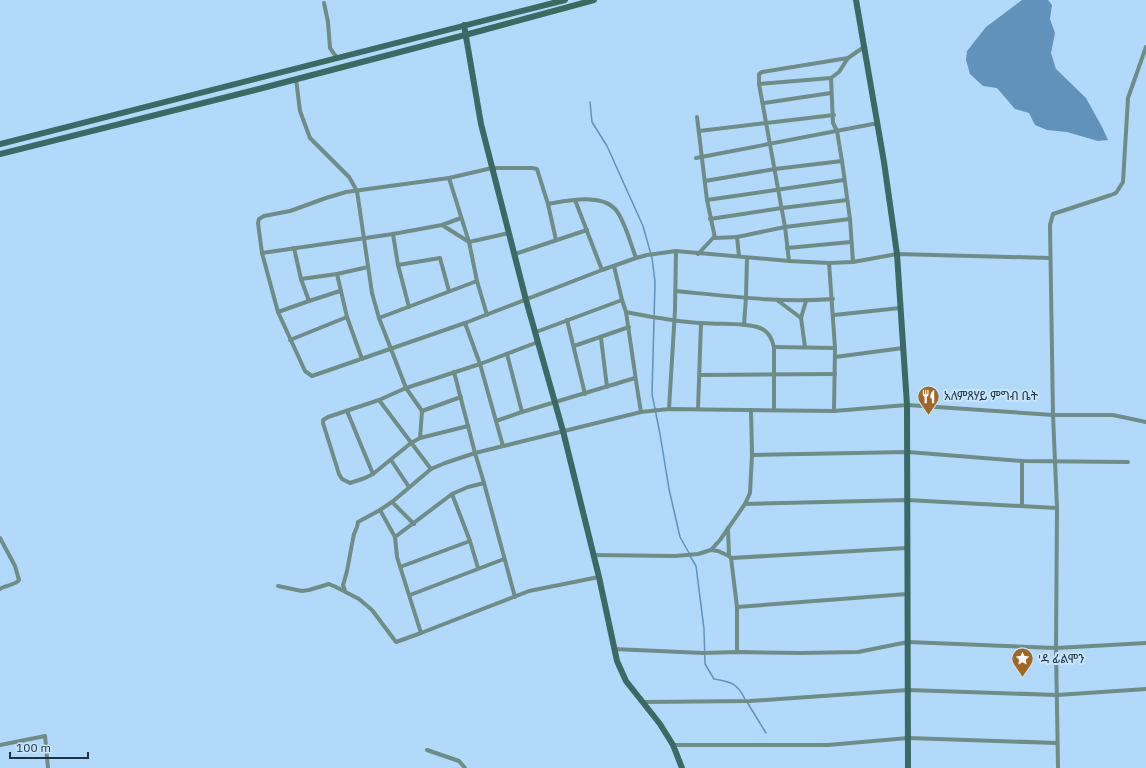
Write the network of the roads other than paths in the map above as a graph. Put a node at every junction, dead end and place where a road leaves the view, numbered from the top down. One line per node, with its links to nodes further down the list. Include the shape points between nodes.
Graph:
1 (564, 0): 5 (street)
2 (594, 0): 6 (street)
3 (856, 0): 7 (street)
4 (324, 3): 9 (street, via 330,48)
5 (464, 25): 6 (street); 9 (street)
6 (465, 35): 12 (street); 30 (street, via 481,124)
7 (864, 47): 10 (street); 19 (street)
8 (1146, 47): 66 (street, via 1128,98 1123,182 1111,196 1053,214 1050,225)
9 (337, 58): 22 (street)
10 (848, 58): 11 (street, via 839,72); 13 (street, via 762,72 759,74)
11 (831, 78): 13 (street); 14 (street)
12 (296, 79): 25 (street); 36 (street, via 300,112 310,138 349,177)
13 (760, 84): 15 (street)
14 (831, 93): 15 (street); 16 (street)
15 (764, 103): 18 (street)
16 (834, 115): 18 (street); 21 (street, via 834,127)
17 (697, 117): 20 (street)
18 (766, 122): 20 (street); 24 (street)
19 (878, 123): 21 (street); 62 (street)
20 (699, 131): 27 (street)
21 (837, 131): 24 (street); 29 (street)
22 (26, 138): 23 (street); 25 (street)
23 (0, 144)
24 (770, 144): 27 (street); 31 (street)
25 (28, 146): 26 (street)
26 (0, 154)
27 (703, 156): 28 (street); 34 (street)
28 (696, 158)
29 (842, 161): 31 (street); 33 (street)
30 (492, 168): 32 (street); 40 (street, via 536,168); 48 (street)
31 (775, 169): 34 (street); 35 (street)
32 (449, 178): 36 (street); 42 (street)
33 (844, 180): 35 (street); 39 (street)
34 (705, 181): 38 (street)
35 (779, 190): 38 (street); 41 (street)
36 (357, 191): 52 (street); 59 (street, via 259,219)
37 (575, 200): 40 (street); 47 (street); 64 (street, via 604,203 615,209)
38 (707, 200): 44 (street)
39 (847, 200): 41 (street); 43 (street)
40 (548, 204): 53 (street)
41 (782, 208): 44 (street); 46 (street)
42 (461, 218): 45 (street); 54 (street)
43 (850, 219): 46 (street); 55 (street)
44 (710, 220): 50 (street)
45 (442, 225): 49 (street); 54 (street)
46 (785, 227): 51 (street); 57 (street)
47 (587, 230): 53 (street); 73 (street)
48 (509, 232): 54 (street); 60 (street)
49 (393, 234): 52 (street); 70 (street)
50 (714, 237): 51 (street); 61 (street)
51 (737, 237): 63 (street)
52 (364, 239): 56 (street); 72 (street)
53 (556, 240): 60 (street)
54 (469, 242): 76 (street)
55 (851, 242): 57 (street); 68 (street)
56 (294, 248): 59 (street); 75 (street)
57 (787, 248): 67 (street)
58 (676, 251): 61 (street); 64 (street); 79 (street)
59 (262, 253): 89 (street)
60 (515, 254): 83 (street)
61 (698, 254): 63 (street)
62 (897, 254): 66 (street); 68 (street); 88 (street)
63 (739, 256): 65 (street)
64 (636, 258): 71 (street)
65 (747, 258): 67 (street); 80 (street)
66 (1050, 258): 137 (street)
67 (789, 261): 69 (street)
68 (853, 262): 69 (street)
69 (829, 263): 81 (street)
70 (398, 265): 78 (street, via 440,258); 87 (street)
71 (614, 266): 73 (street); 84 (street)
72 (368, 267): 74 (street); 94 (street)
73 (602, 270): 83 (street)
74 (336, 274): 75 (street); 77 (street)
75 (301, 279): 82 (street)
76 (477, 281): 78 (street); 91 (street)
77 (340, 291): 82 (street); 93 (street)
78 (449, 291): 87 (street)
79 (676, 291): 80 (street); 97 (street)
80 (746, 297): 85 (street); 100 (street)
81 (833, 299): 86 (street); 92 (street)
82 (309, 300): 89 (street)
83 (526, 300): 91 (street); 102 (street)
84 (622, 300): 90 (street); 96 (street)
85 (776, 300): 86 (street); 95 (street)
86 (806, 301): 95 (street)
87 (409, 307): 94 (street)
88 (900, 308): 92 (street); 111 (street)
89 (278, 312): 104 (street)
90 (626, 312): 97 (street); 101 (street)
91 (487, 315): 98 (street)
92 (834, 316): 110 (street)
93 (347, 317): 104 (street); 114 (street)
94 (378, 318): 109 (street)
95 (801, 318): 108 (street)
96 (568, 320): 102 (street); 106 (street)
97 (674, 320): 99 (street); 128 (street)
98 (465, 323): 109 (street); 115 (street)
99 (702, 323): 100 (street); 118 (street)
100 (744, 325): 107 (street, via 765,330)
101 (629, 327): 103 (street); 120 (street)
102 (536, 332): 105 (street)
103 (601, 338): 106 (street); 121 (street)
104 (290, 340): 114 (street, via 305,371 312,376)
105 (538, 342): 112 (street); 126 (street)
106 (574, 346): 123 (street)
107 (774, 347): 108 (street); 119 (street)
108 (805, 347): 110 (street)
109 (391, 348): 114 (street); 122 (street)
110 (835, 348): 113 (street)
111 (903, 348): 113 (street); 127 (street)
112 (507, 354): 115 (street); 135 (street)
113 (835, 357): 117 (street)
114 (362, 359)
115 (480, 364): 116 (street); 138 (street)
116 (454, 372): 122 (street); 124 (street)
117 (834, 374): 119 (street); 133 (street)
118 (700, 375): 119 (street); 129 (street)
119 (773, 375): 131 (street)
120 (636, 378): 121 (street); 136 (street)
121 (607, 387): 123 (street)
122 (406, 388): 125 (street); 134 (street)
123 (585, 394): 126 (street)
124 (461, 397): 134 (street); 140 (street)
125 (379, 400): 132 (street); 143 (street)
126 (554, 402): 135 (street); 141 (street)
127 (907, 405): 133 (street); 137 (street); 145 (street)
128 (669, 409): 129 (street); 136 (street)
129 (698, 409): 130 (street)
130 (751, 410): 131 (street); 147 (street)
131 (774, 410): 133 (street)
132 (347, 411): 153 (street); 153 (street, via 323,420 339,474 350,483)
133 (834, 411)
134 (422, 412): 142 (street)
135 (522, 412): 138 (street)
136 (642, 412): 141 (street)
137 (1053, 415): 139 (street, via 1113,415); 150 (street)
138 (496, 421): 144 (street)
139 (1146, 422)
140 (468, 426): 142 (street); 146 (street)
141 (563, 431): 144 (street); 170 (street)
142 (420, 438): 143 (street)
143 (411, 444): 148 (street); 152 (street)
144 (504, 446): 146 (street)
145 (908, 452): 147 (street); 149 (street); 157 (street)
146 (475, 453): 152 (street); 154 (street)
147 (752, 455): 159 (street, via 750,493)
148 (391, 460): 153 (street); 155 (street)
149 (1022, 461): 150 (street); 160 (street)
150 (1055, 461): 151 (street); 161 (street)
151 (1128, 462)
152 (431, 469): 155 (street)
153 (373, 474)
154 (484, 483): 156 (street); 172 (street)
155 (409, 487): 158 (street)
156 (452, 494): 163 (street); 167 (street)
157 (907, 500): 159 (street); 160 (street); 168 (street)
158 (392, 502): 162 (street); 163 (street)
159 (745, 504): 164 (street)
160 (1022, 506): 161 (street)
161 (1057, 508): 186 (street)
162 (380, 510): 165 (street); 178 (street, via 358,522 343,585)
163 (414, 524): 165 (street)
164 (728, 528): 169 (street); 171 (street)
165 (395, 537): 173 (street)
166 (0, 538): 177 (street, via 15,566 19,580)
167 (470, 541): 173 (street); 174 (street)
168 (907, 548): 171 (street); 179 (street)
169 (711, 550): 170 (street, via 675,556); 171 (street)
170 (593, 555): 175 (street)
171 (730, 557): 182 (street)
172 (504, 559): 174 (street); 181 (street)
173 (400, 567): 180 (street)
174 (478, 568): 180 (street)
175 (599, 577): 181 (street, via 529,591); 187 (street)
176 (278, 586): 178 (street, via 302,591 329,584)
177 (0, 589)
178 (345, 591): 183 (street, via 372,610 396,642)
179 (907, 594): 182 (street); 184 (street)
180 (410, 595): 183 (street)
181 (515, 597): 183 (street)
182 (737, 607): 188 (street)
183 (421, 633)
184 (908, 642): 186 (street); 188 (street, via 858,652); 190 (street)
185 (1146, 643): 186 (street)
186 (1056, 648): 191 (street)
187 (614, 649): 188 (street); 192 (street, via 626,682)
188 (737, 652)
189 (1146, 689): 191 (street)
190 (908, 690): 191 (street); 192 (street, via 750,701); 193 (street)
191 (1057, 695): 194 (street)
192 (643, 702): 196 (street)
193 (908, 738): 194 (street); 196 (street, via 828,745); 201 (street)
194 (1057, 743): 202 (street)
195 (0, 745): 198 (street, via 45,736)
196 (673, 745): 200 (street)
197 (427, 750): 199 (street, via 459,761)
198 (48, 768)
199 (465, 768)
200 (682, 768)
201 (908, 768)
202 (1058, 768)

